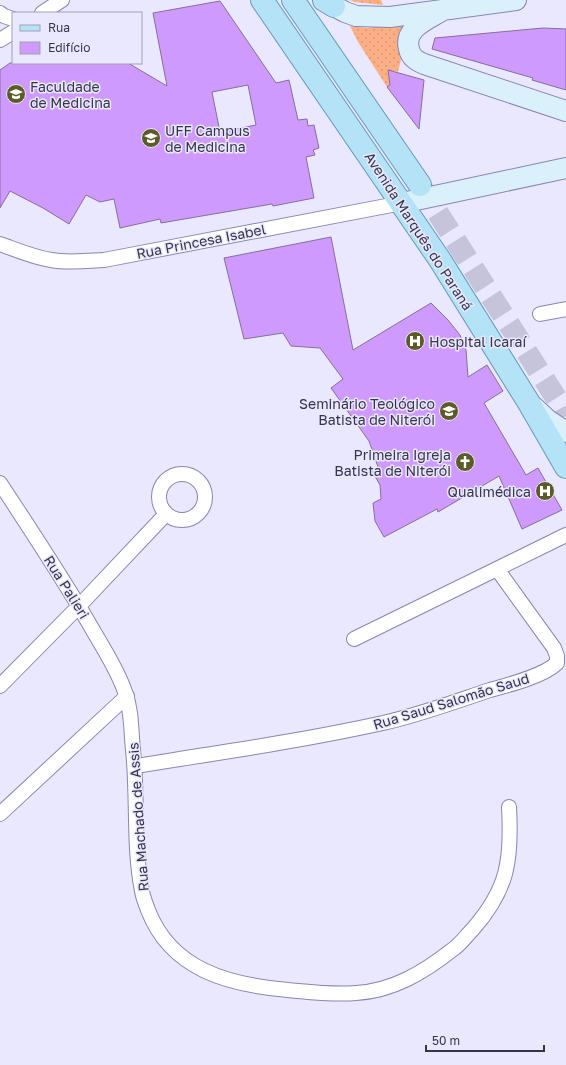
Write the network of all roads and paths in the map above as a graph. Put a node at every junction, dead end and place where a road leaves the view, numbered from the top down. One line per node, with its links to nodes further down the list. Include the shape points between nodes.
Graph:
1 (62, 0): 7 (street)
2 (262, 0): 15 (main road, Avenida Marquês do Paraná)
3 (293, 0): 14 (main road)
4 (516, 0): 6 (street)
5 (329, 3): 6 (street, via 356,16 390,17)
6 (443, 10): 12 (street, via 419,24 410,33 408,44 413,58)
7 (44, 12)
8 (0, 13): 9 (street)
9 (12, 18)
10 (12, 33): 11 (street)
11 (0, 40)
12 (566, 111)
13 (566, 168): 15 (street)
14 (420, 185)
15 (402, 203): 16 (street, Rua Princesa Isabel, via 104,260 50,260); 19 (main road, Avenida Marquês do Paraná)
16 (0, 244)
17 (566, 309): 18 (street)
18 (540, 314)
19 (529, 403): 20 (street); 21 (main road, Avenida Marquês do Paraná)
20 (566, 432)
21 (566, 467)
22 (0, 483): 26 (street, Rua Palieri)
23 (166, 514): 26 (street)
24 (566, 535): 25 (street)
25 (497, 569): 27 (street); 30 (street, Rua Saud Salomão Saud, via 554,648 557,663 552,668 522,680 384,723)
26 (79, 606): 28 (street); 29 (street, Rua Palieri, via 120,679)
27 (354, 639)
28 (0, 686)
29 (126, 696): 30 (street, Rua Machado de Assis, via 130,711); 32 (street)
30 (135, 766): 31 (street, Rua Machado de Assis, via 142,894 158,930 172,950 192,964 218,976 240,982 284,989 357,994 384,989 409,979 457,947 484,916 498,895 507,868 511,838)
31 (508, 808)
32 (0, 814)

